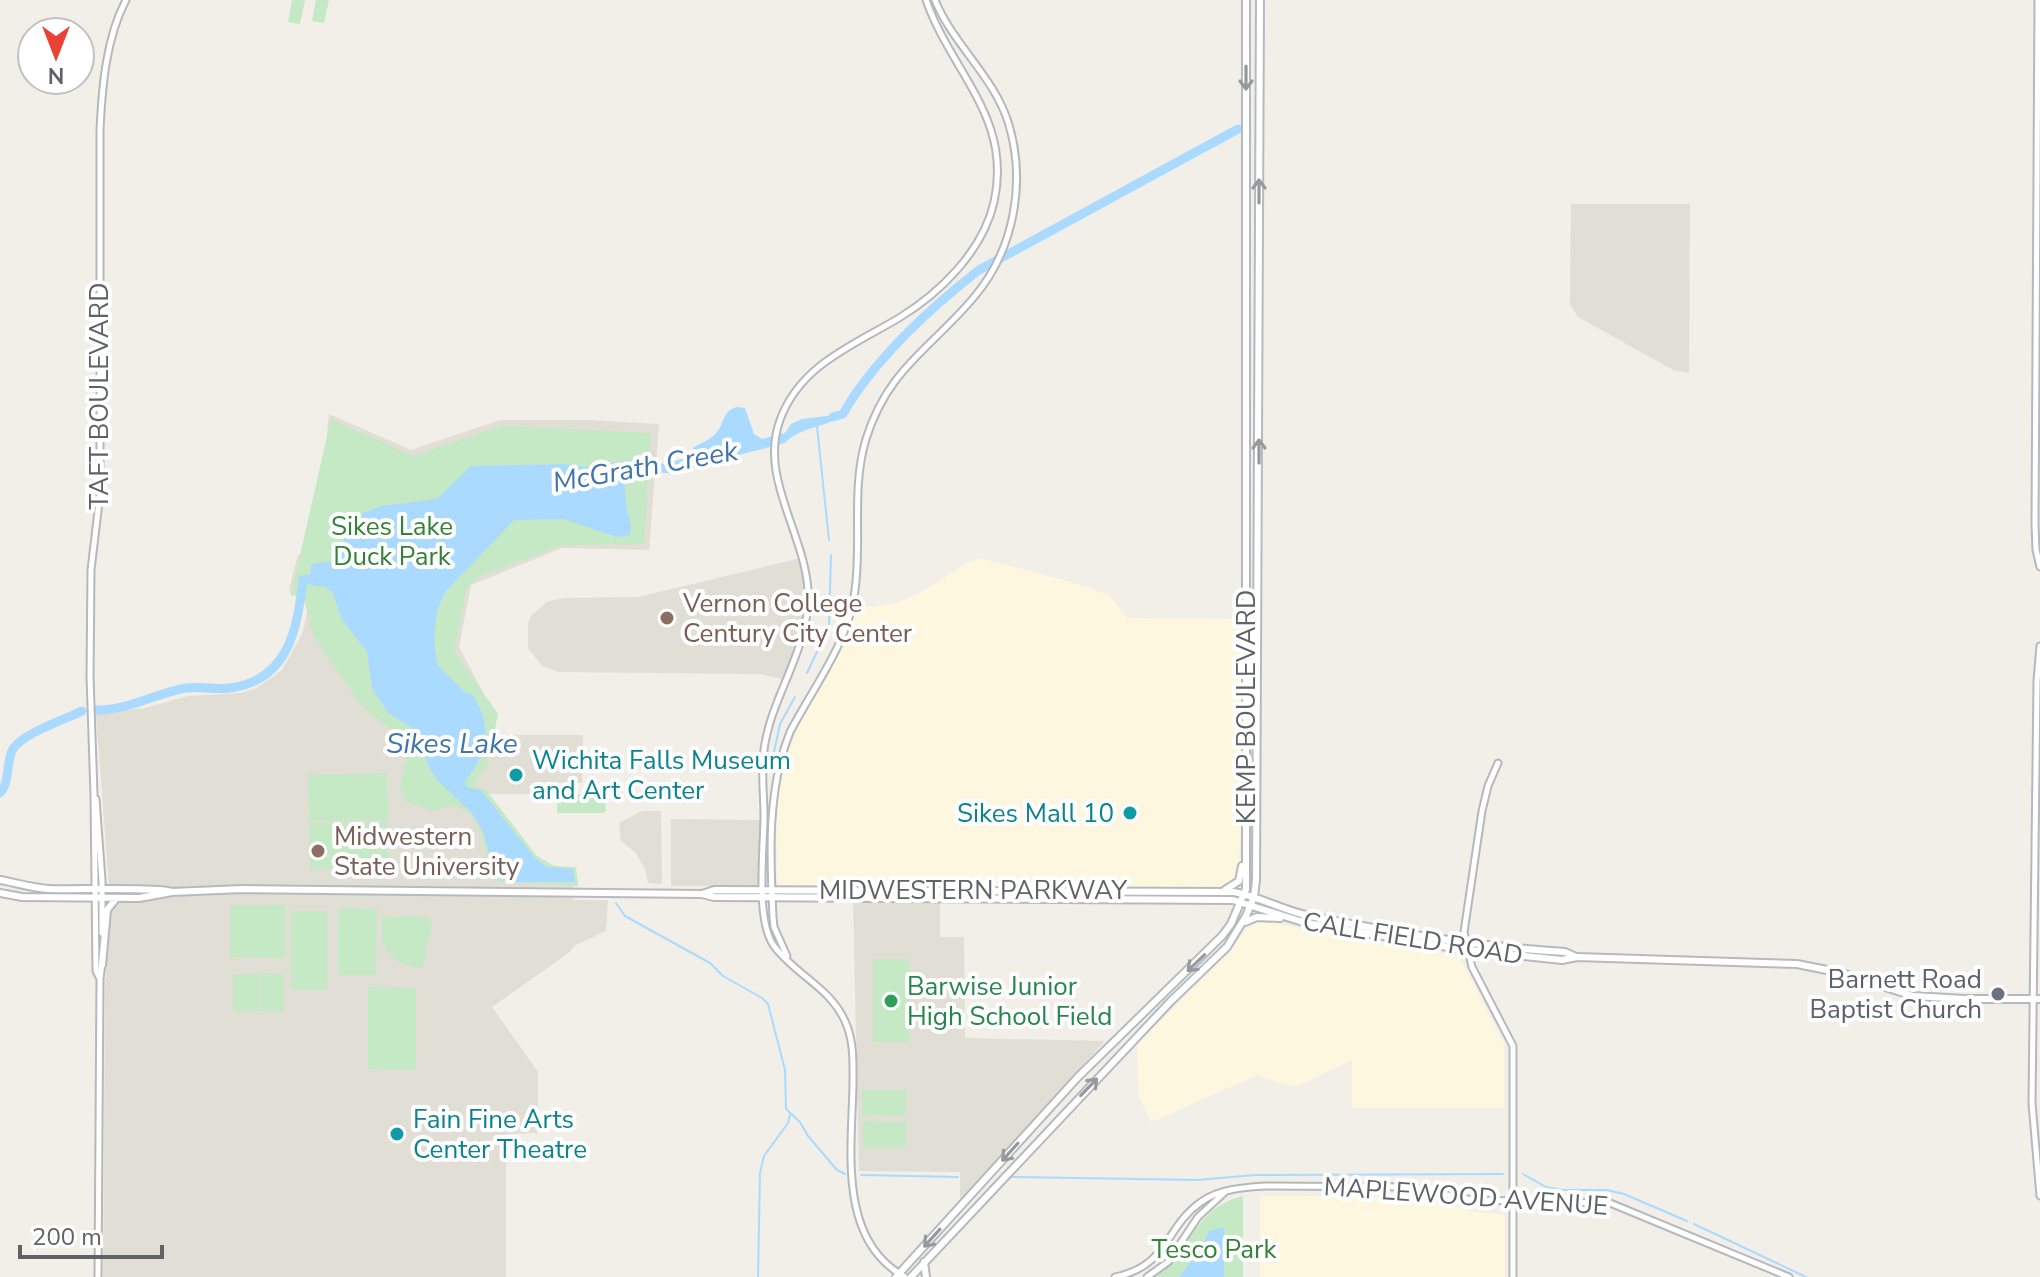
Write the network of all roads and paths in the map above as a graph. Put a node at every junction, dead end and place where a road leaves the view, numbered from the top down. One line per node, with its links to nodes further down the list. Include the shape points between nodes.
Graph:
1 (126, 0): 19 (street, TAFT BOULEVARD, via 111,44 101,115 100,494 90,589)
2 (926, 0): 20 (street, via 993,132 998,167 992,209 979,240 946,280 902,316 807,376 794,391 776,432 777,481 803,552 808,604 798,655 763,750)
3 (935, 0): 20 (street, via 993,90 1009,126 1017,187 1011,226 994,268 974,298 905,367 868,433 856,499 853,606 839,644 784,747 774,792)
4 (1246, 0): 7 (main road, KEMP BOULEVARD, one-way to 7)
5 (1260, 0): 8 (main road, KEMP BOULEVARD, one-way to 5)
6 (2038, 0): 11 (street, via 2035,524)
7 (1246, 322): 8 (main road); 9 (main road, KEMP BOULEVARD)
8 (1259, 322): 10 (main road, KEMP BOULEVARD)
9 (1247, 404): 10 (main road); 14 (main road, KEMP BOULEVARD)
10 (1259, 404): 24 (main road, KEMP BOULEVARD, one-way to 10)
11 (2040, 567)
12 (2040, 646): 31 (street)
13 (1498, 763): 28 (street, via 1482,811)
14 (1245, 851): 16 (main road, via 1238,883); 23 (main road, KEMP BOULEVARD)
15 (0, 880): 19 (main road, MIDWESTERN PARKWAY)
16 (1212, 891): 21 (main road, MIDWESTERN PARKWAY); 23 (main road, MIDWESTERN PARKWAY)
17 (172, 892): 19 (main road, MIDWESTERN PARKWAY); 20 (main road, MIDWESTERN PARKWAY); 22 (main road, MIDWESTERN PARKWAY)
18 (0, 893): 19 (main road, MIDWESTERN PARKWAY)
19 (99, 894): 22 (main road, MIDWESTERN PARKWAY); 29 (street, TAFT BOULEVARD); 30 (street, TAFT BOULEVARD)
20 (768, 894): 21 (main road, MIDWESTERN PARKWAY); 40 (street, via 774,927 790,961 824,990 847,1024 853,1060 852,1190 873,1249)
21 (1036, 895): 23 (main road, MIDWESTERN PARKWAY)
22 (120, 898): 29 (main road, via 107,910)
23 (1243, 898): 24 (main road); 32 (main road, KEMP BOULEVARD, one-way to 32, via 1222,936)
24 (1252, 900): 25 (main road, CALL FIELD ROAD); 26 (main road, KEMP BOULEVARD); 27 (main road, CALL FIELD ROAD)
25 (1288, 918): 26 (main road, via 1257,917); 27 (main road, CALL FIELD ROAD)
26 (1242, 924): 33 (main road, KEMP BOULEVARD, one-way to 26, via 1222,953)
27 (1362, 929): 28 (main road, CALL FIELD ROAD)
28 (1465, 946): 31 (main road, CALL FIELD ROAD, via 1562,960 1797,964 1913,996); 36 (street, via 1513,1046)
29 (102, 965): 30 (street, TAFT BOULEVARD)
30 (100, 979): 41 (street, TAFT BOULEVARD)
31 (2037, 999): 35 (street, via 2032,1103)
32 (1056, 1102): 33 (main road); 37 (main road, KEMP BOULEVARD, one-way to 37)
33 (1066, 1111): 38 (main road, KEMP BOULEVARD)
34 (1225, 1192): 36 (street, MAPLEWOOD AVENUE, via 1267,1186 1409,1187); 44 (street, MAPLEWOOD AVENUE, via 1198,1204 1148,1264); 45 (street, via 1198,1217 1168,1262)
35 (2040, 1196)
36 (1514, 1202): 46 (street); 47 (street, MAPLEWOOD AVENUE, via 1610,1203)
37 (948, 1220): 38 (main road); 40 (main road, KEMP BOULEVARD, one-way to 40)
38 (956, 1227): 39 (main road, KEMP BOULEVARD)
39 (924, 1262): 42 (main road, KEMP BOULEVARD); 43 (main road)
40 (900, 1276)
41 (98, 1277)
42 (911, 1277)
43 (926, 1277)
44 (1115, 1277)
45 (1147, 1277)
46 (1513, 1277)
47 (1789, 1277)

